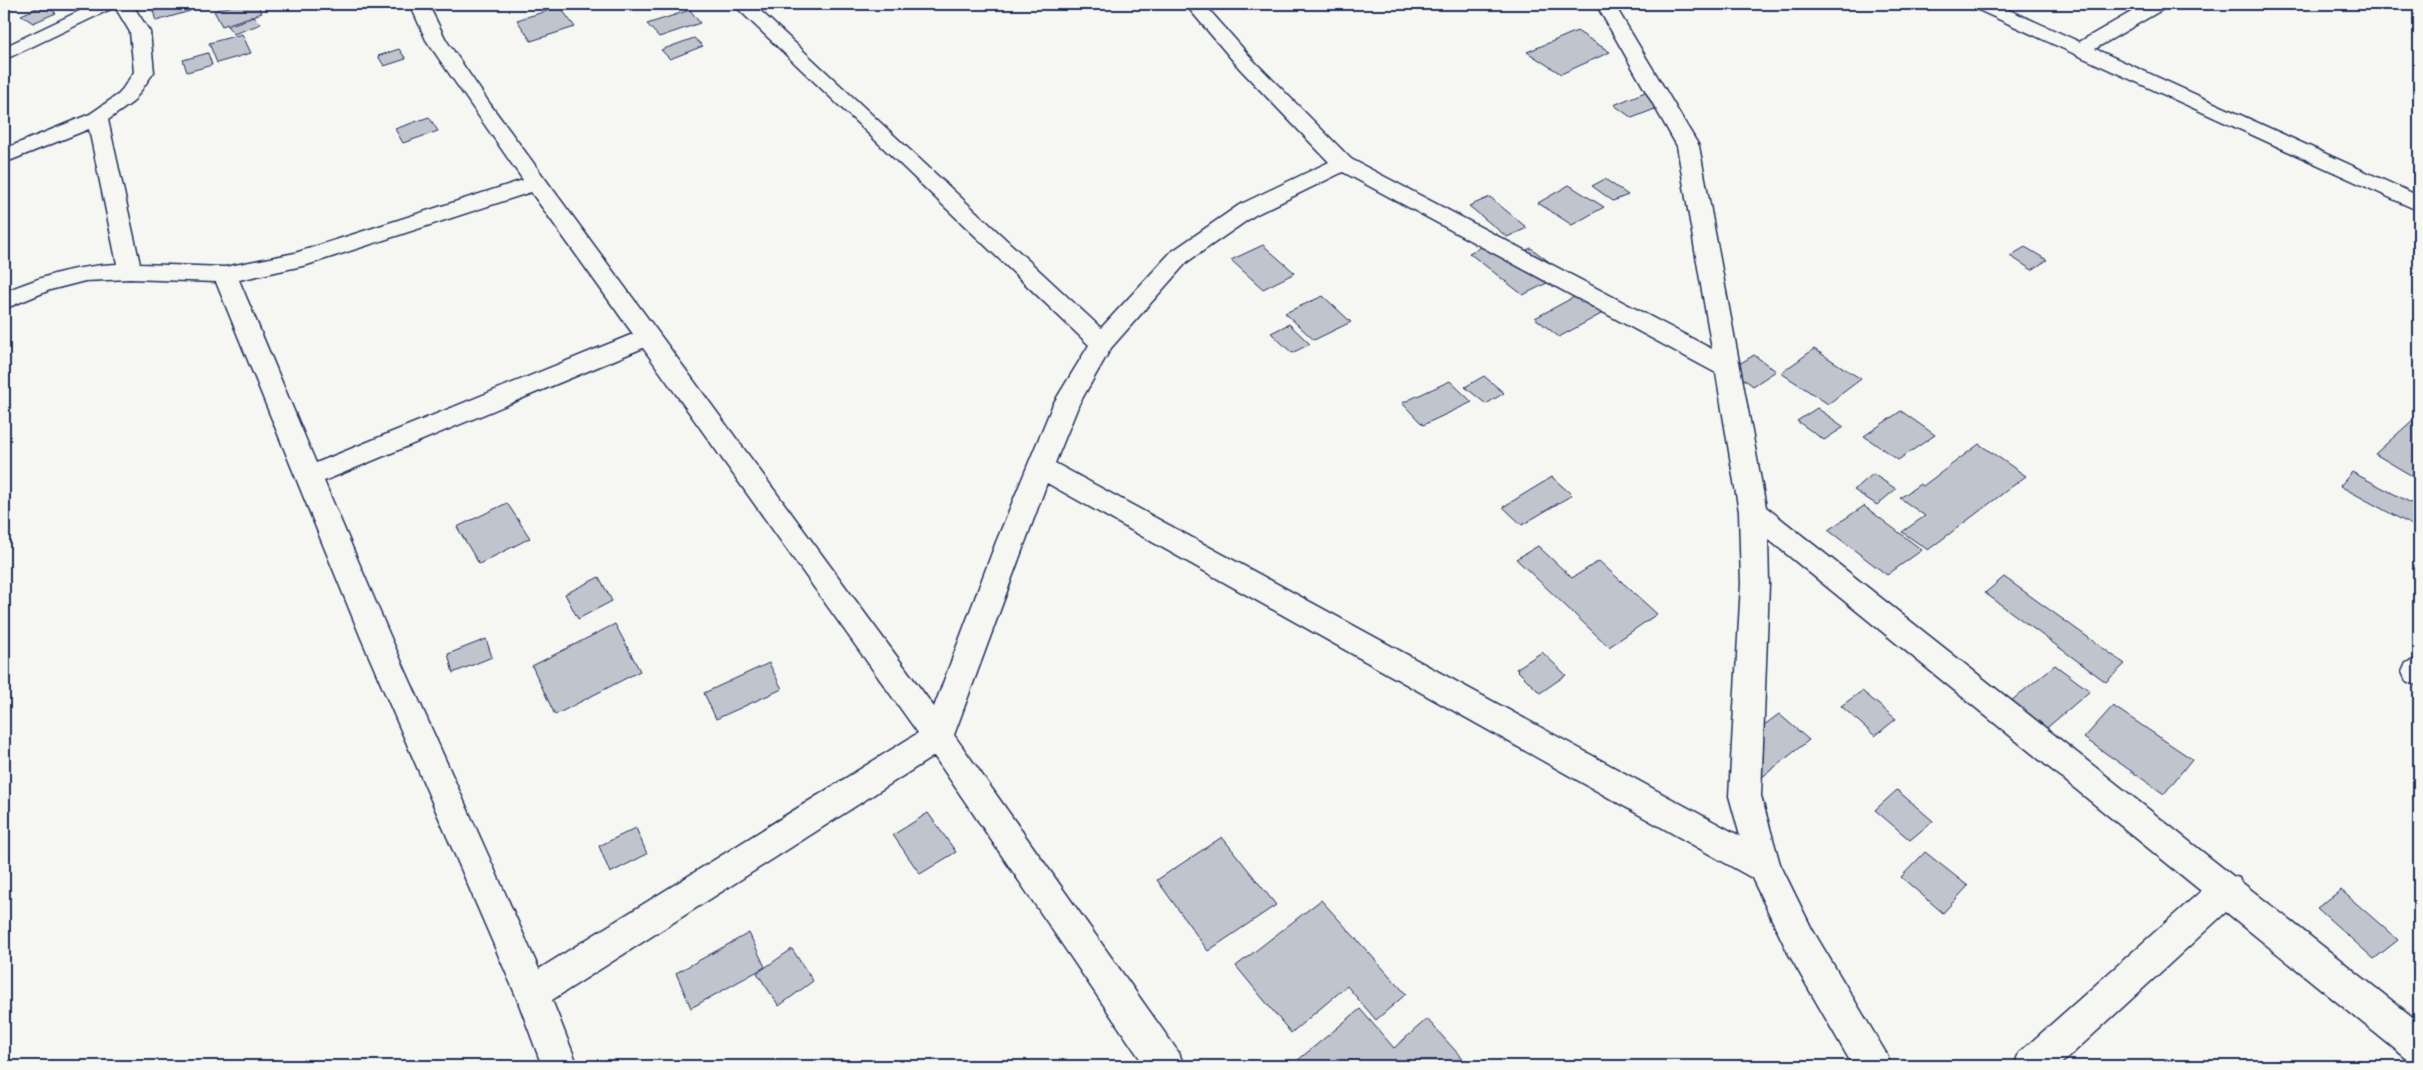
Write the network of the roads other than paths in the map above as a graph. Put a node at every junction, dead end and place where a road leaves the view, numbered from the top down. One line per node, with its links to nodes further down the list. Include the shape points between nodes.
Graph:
1 (108, 4): 10 (street)
2 (123, 4): 11 (street, via 140,32 144,72 126,98)
3 (419, 4): 14 (street, via 436,40)
4 (742, 4): 20 (street)
5 (1194, 4): 13 (street, via 1247,65)
6 (1605, 4): 21 (street, via 1688,146)
7 (1981, 4): 9 (street)
8 (2158, 4): 9 (street)
9 (2081, 49): 15 (street)
10 (4, 54)
11 (97, 118): 12 (street); 16 (street)
12 (4, 157)
13 (1343, 164): 20 (street, via 1247,210 1179,258); 21 (street)
14 (536, 183): 17 (street, via 299,260); 19 (street)
15 (2419, 204)
16 (130, 271): 17 (street); 18 (street, via 85,273 42,285)
17 (225, 275): 23 (street)
18 (4, 301)
19 (647, 337): 23 (street); 25 (street)
20 (1102, 343): 22 (street, via 1066,404)
21 (1727, 368): 24 (street)
22 (1040, 467): 25 (street); 26 (street)
23 (308, 477): 28 (street)
24 (1753, 512): 26 (street, via 1755,584 1746,796); 27 (street)
25 (938, 737): 28 (street); 31 (street)
26 (1764, 867): 32 (street, via 1800,941)
27 (2226, 889): 29 (street); 33 (street)
28 (532, 993): 30 (street)
29 (2419, 1045)
30 (560, 1066)
31 (1166, 1066)
32 (1873, 1066)
33 (2032, 1066)

